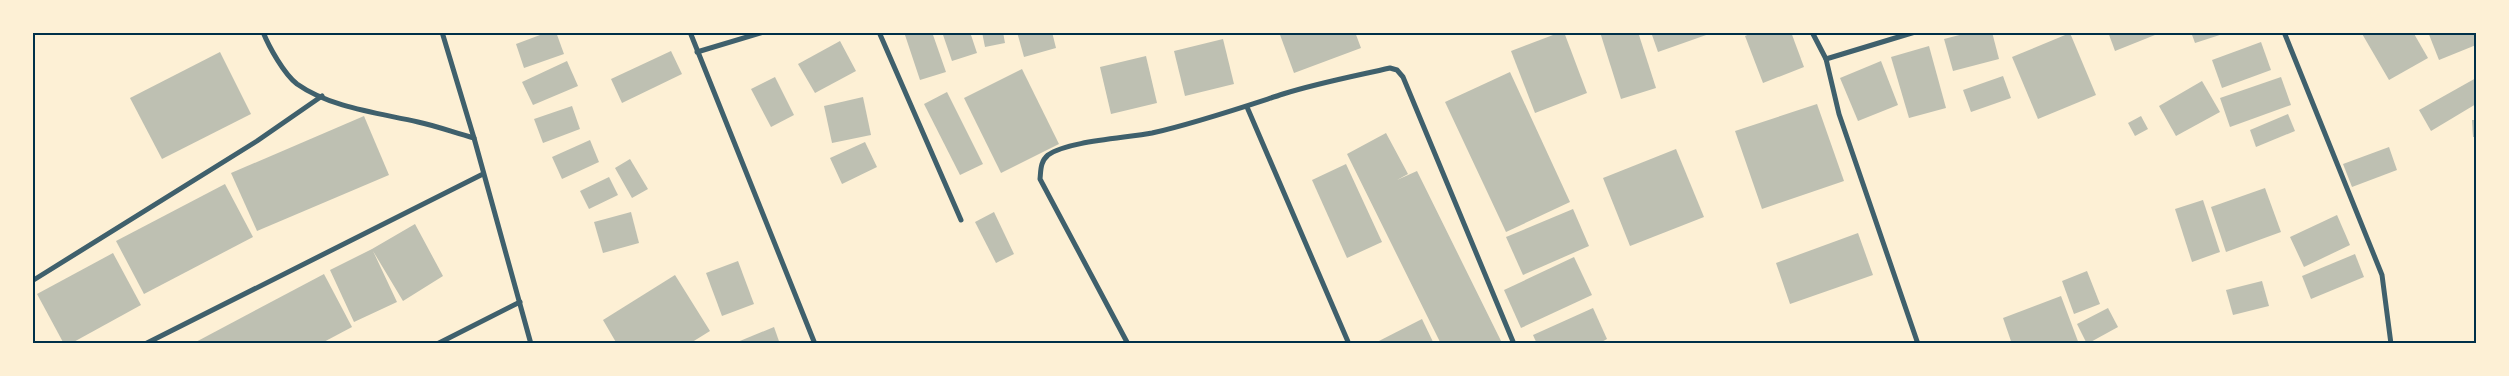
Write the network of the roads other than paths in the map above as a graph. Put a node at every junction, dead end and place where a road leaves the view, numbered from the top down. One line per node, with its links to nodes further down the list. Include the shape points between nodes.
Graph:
1 (263, 32): 11 (street, via 268,47 296,83)
2 (442, 32): 13 (street)
3 (690, 32): 9 (street)
4 (764, 32): 9 (street)
5 (879, 32): 15 (street)
6 (1812, 32): 10 (street)
7 (1915, 32): 10 (street)
8 (2284, 32): 26 (street, via 2382,275)
9 (697, 52): 21 (street)
10 (1826, 59): 25 (street, via 1839,114)
11 (322, 96): 13 (street, via 356,108); 16 (street, via 257,141)
12 (1247, 107): 22 (street, via 1151,133 1059,150 1041,163 1040,179); 23 (street); 24 (street, via 1284,94 1390,68 1397,70 1403,77)
13 (474, 138): 14 (street)
14 (483, 174): 17 (street); 18 (street)
15 (961, 220)
16 (32, 281)
17 (520, 302): 19 (street); 20 (street)
18 (145, 344)
19 (437, 344)
20 (531, 344)
21 (816, 344)
22 (1128, 344)
23 (1349, 344)
24 (1514, 344)
25 (1918, 344)
26 (2391, 344)

